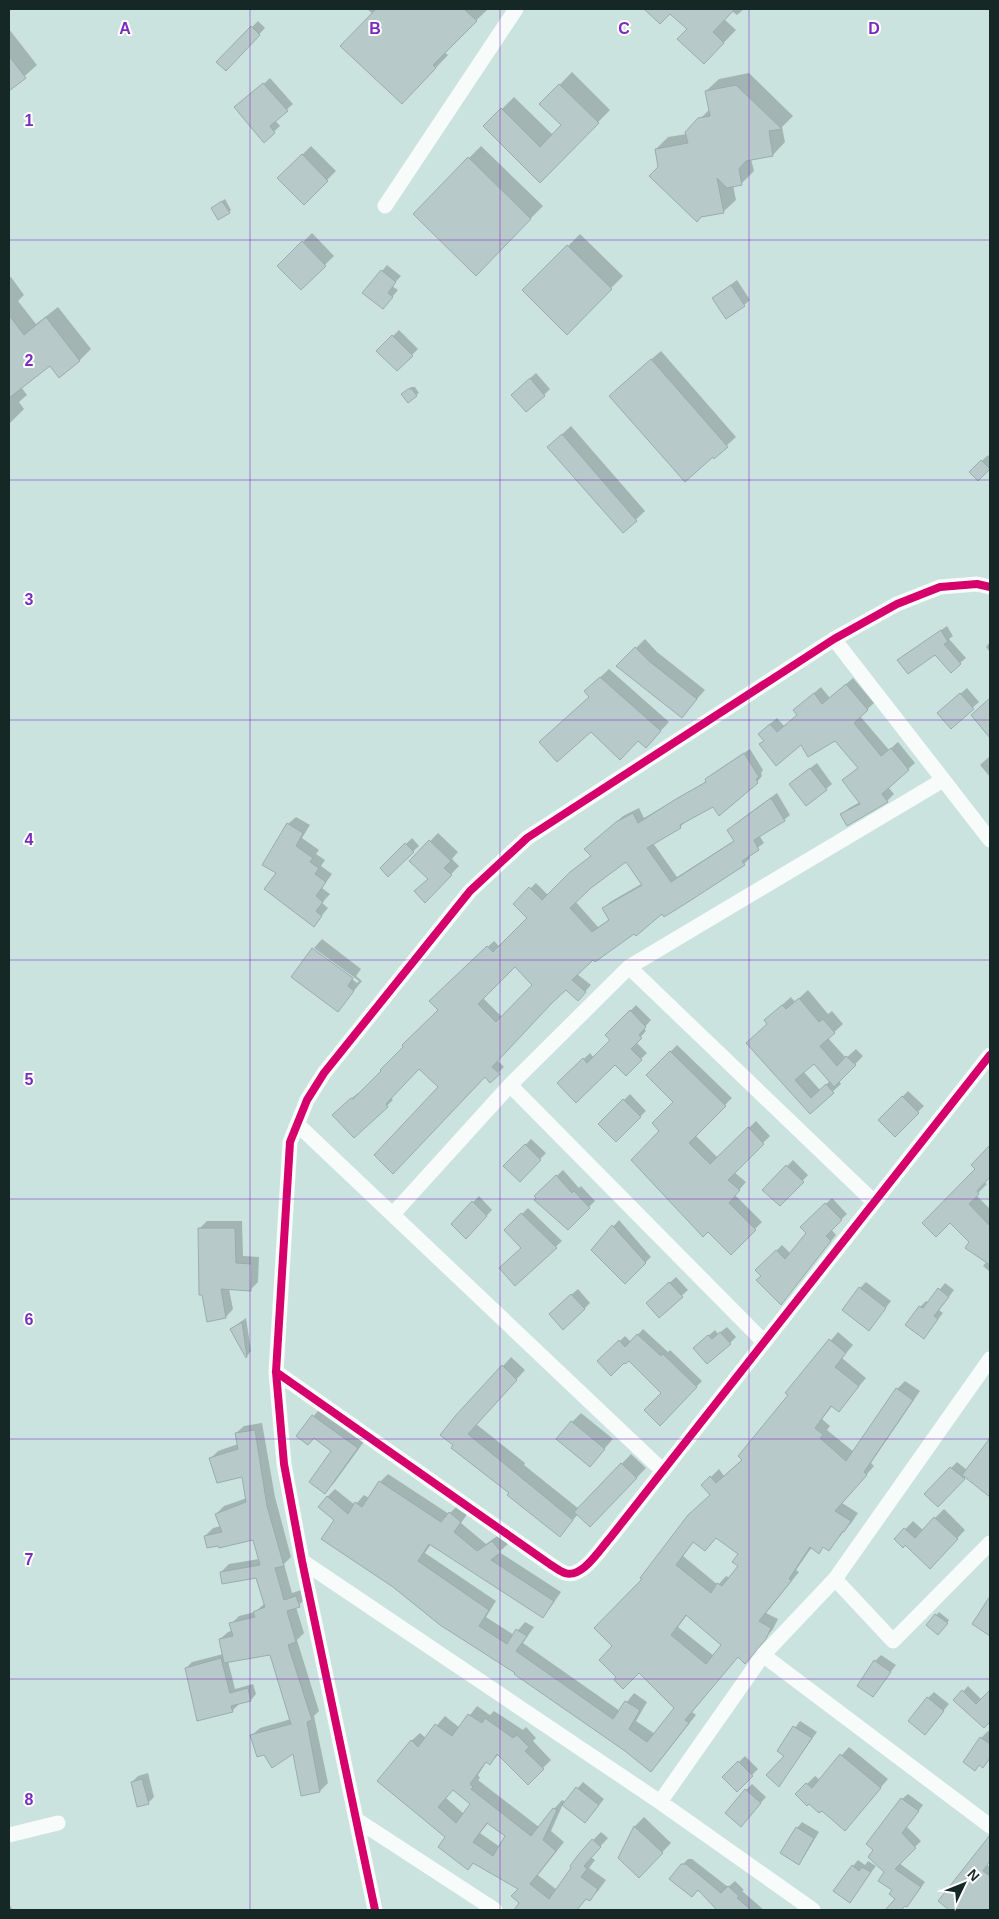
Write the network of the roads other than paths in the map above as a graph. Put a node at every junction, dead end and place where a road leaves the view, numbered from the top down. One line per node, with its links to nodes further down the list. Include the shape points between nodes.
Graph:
1 (516, 9): 2 (street)
2 (386, 206)
3 (990, 587): 4 (street, via 977,584 940,587 897,604)
4 (834, 640): 5 (street); 10 (street, via 527,838 470,891 324,1073 306,1100)
5 (943, 780): 6 (street); 7 (street)
6 (990, 840)
7 (630, 967): 9 (street); 11 (street)
8 (988, 1061): 11 (street)
9 (510, 1085): 12 (street); 13 (street)
10 (297, 1124): 12 (street); 15 (street, via 290,1142)
11 (874, 1202): 13 (street)
12 (393, 1214): 16 (street)
13 (764, 1342): 16 (street)
14 (990, 1359): 19 (street)
15 (276, 1372): 16 (street, via 566,1574 578,1573 590,1562); 18 (street, via 284,1464)
16 (663, 1471)
17 (990, 1543): 19 (street, via 893,1641)
18 (302, 1561): 21 (street); 22 (street)
19 (835, 1579): 20 (street)
20 (763, 1655): 21 (street); 24 (street)
21 (660, 1802): 28 (street)
22 (357, 1820): 26 (street); 27 (street)
23 (58, 1823): 25 (street)
24 (990, 1826)
25 (9, 1835)
26 (375, 1910)
27 (495, 1910)
28 (813, 1910)

